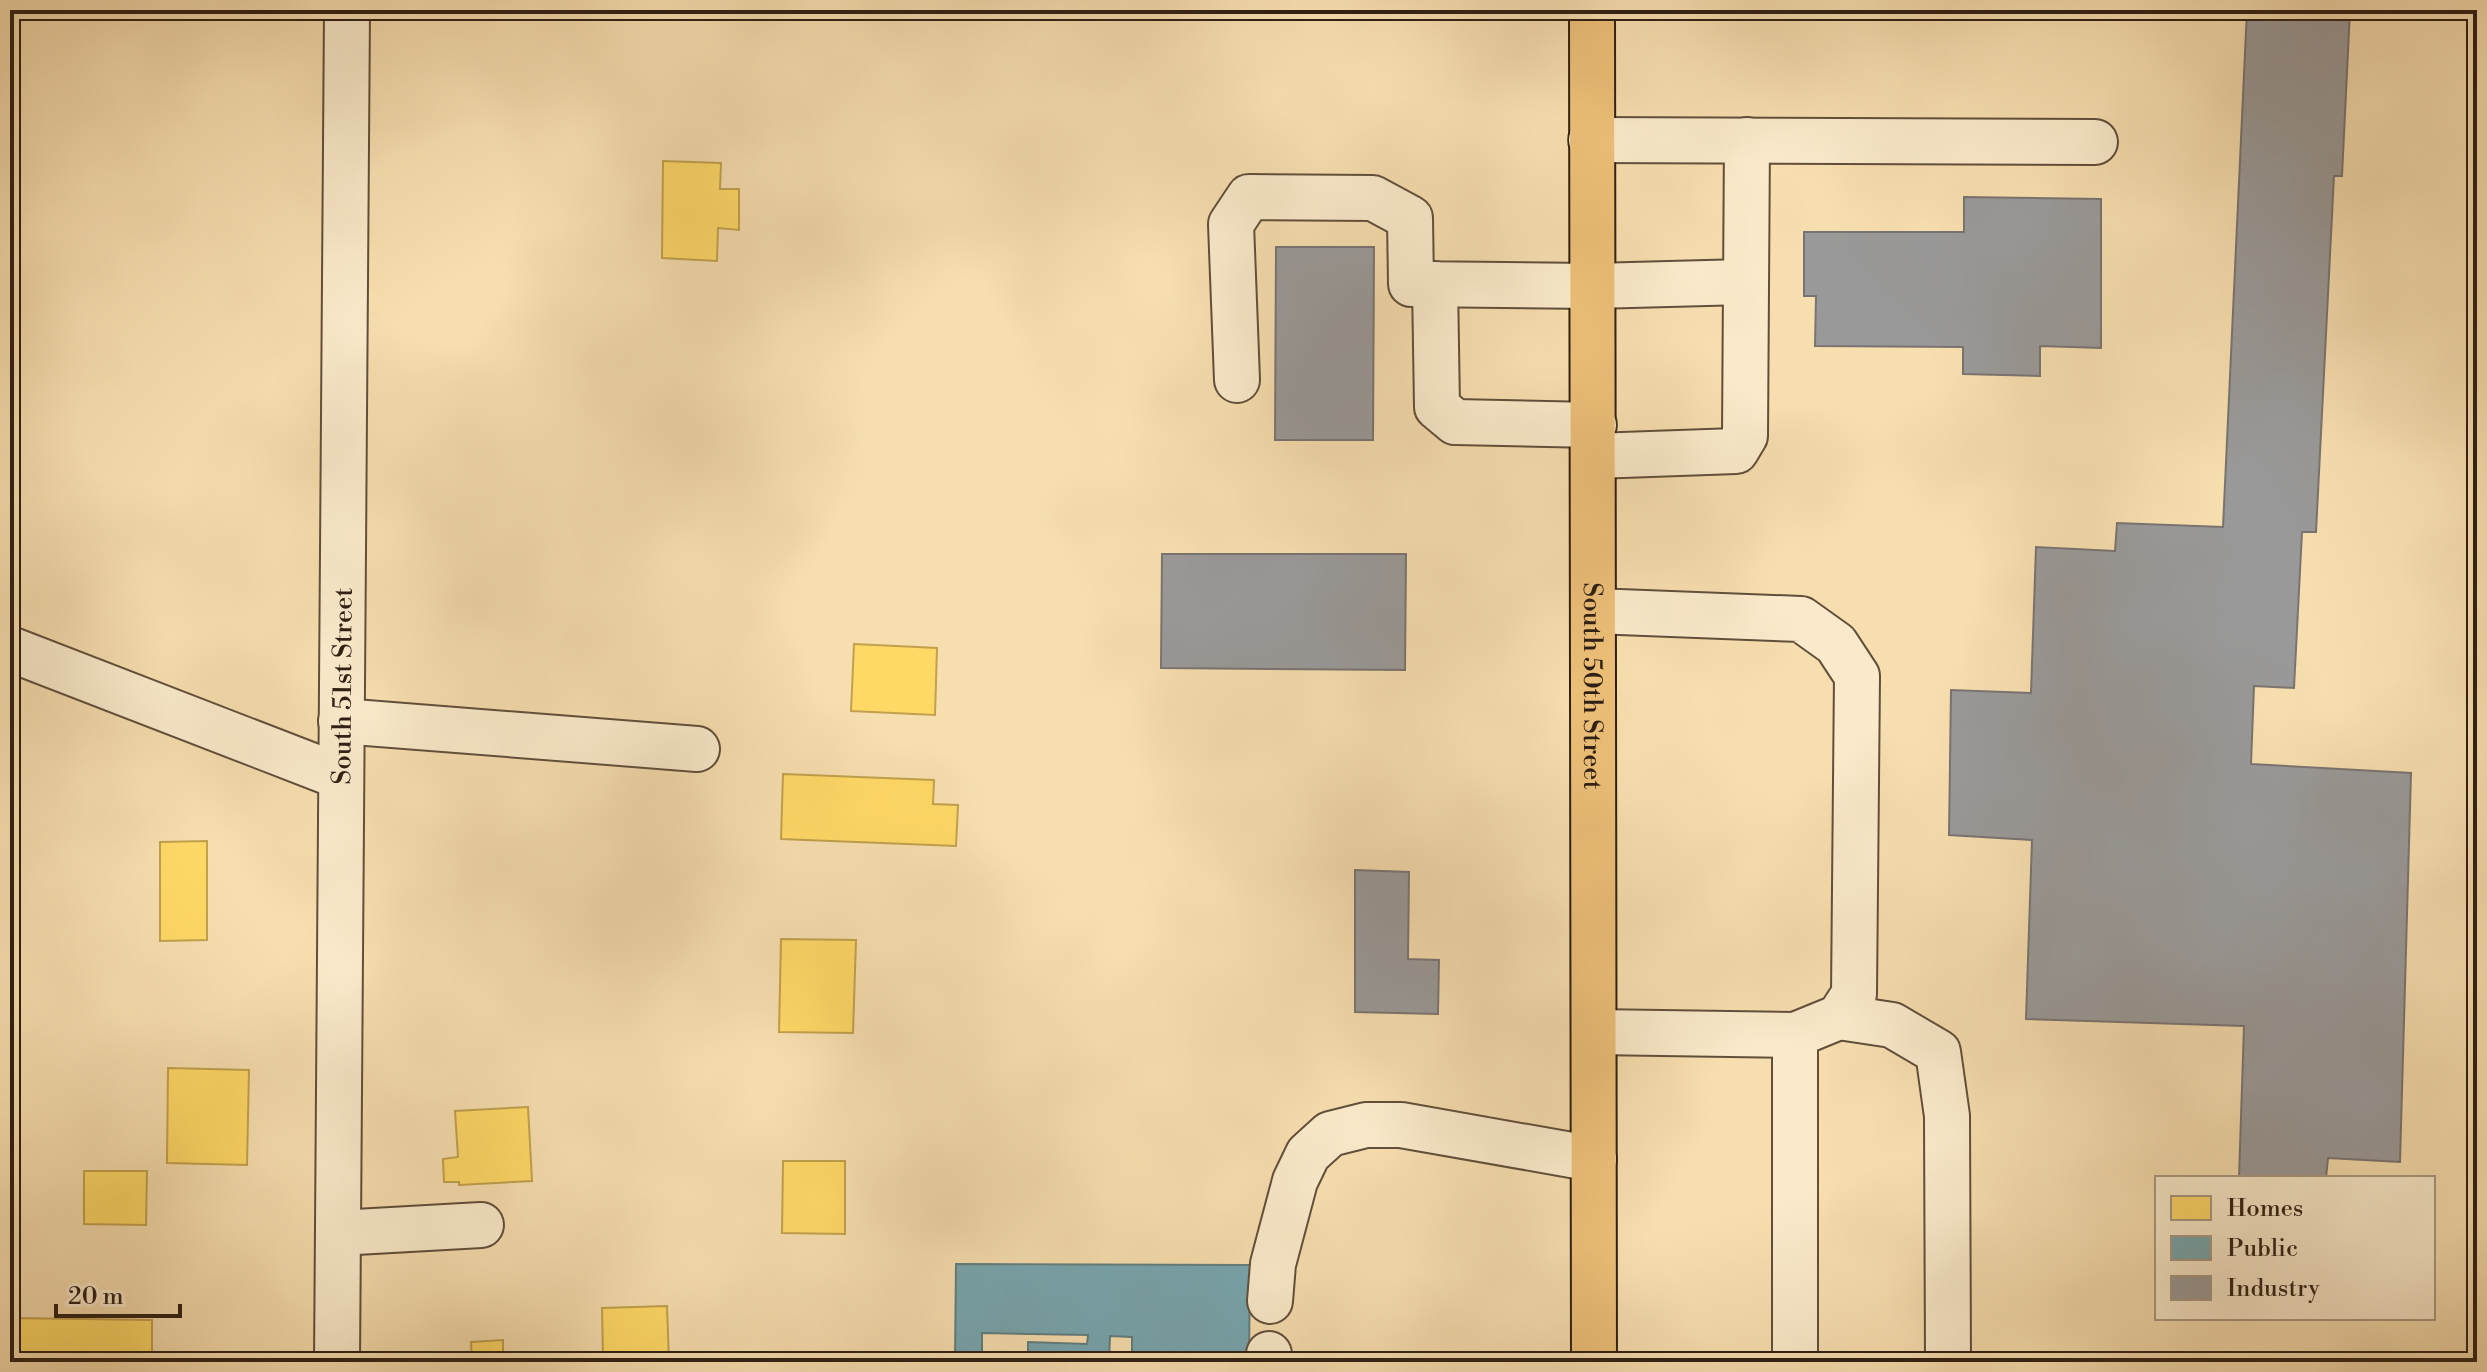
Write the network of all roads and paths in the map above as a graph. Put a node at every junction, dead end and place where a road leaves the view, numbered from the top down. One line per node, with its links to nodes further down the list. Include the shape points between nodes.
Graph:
1 (347, 10): 13 (street, South 51st Street)
2 (1592, 10): 3 (main road, South 50th Street)
3 (1591, 140): 4 (street); 8 (main road, South 50th Street)
4 (1747, 140): 5 (street); 6 (street)
5 (2095, 142)
6 (1745, 282): 8 (street); 10 (street, via 1745,436 1736,451)
7 (1435, 284): 8 (street); 9 (street, via 1411,284 1410,218 1373,198 1249,197 1231,224); 10 (street, via 1437,407 1455,422)
8 (1593, 286): 10 (main road, South 50th Street)
9 (1237, 380)
10 (1594, 440): 11 (main road, South 50th Street)
11 (1594, 611): 16 (street, via 1801,619 1836,644 1857,676 1854,994); 17 (main road, South 50th Street)
12 (10, 649): 15 (street)
13 (341, 721): 14 (street); 15 (street, South 51st Street)
14 (697, 749)
15 (341, 777): 21 (street, South 51st Street)
16 (1839, 1017): 18 (street); 26 (street, via 1892,1025 1938,1052 1947,1116)
17 (1594, 1032): 18 (street); 19 (main road, South 50th Street)
18 (1795, 1035): 25 (street)
19 (1594, 1159): 22 (street, via 1401,1125 1366,1125 1330,1134 1308,1154 1295,1181 1273,1264); 24 (main road, South 50th Street)
20 (481, 1225): 21 (street)
21 (338, 1233): 23 (street, South 51st Street)
22 (1270, 1301)
23 (337, 1362)
24 (1594, 1362)
25 (1795, 1362)
26 (1948, 1362)

